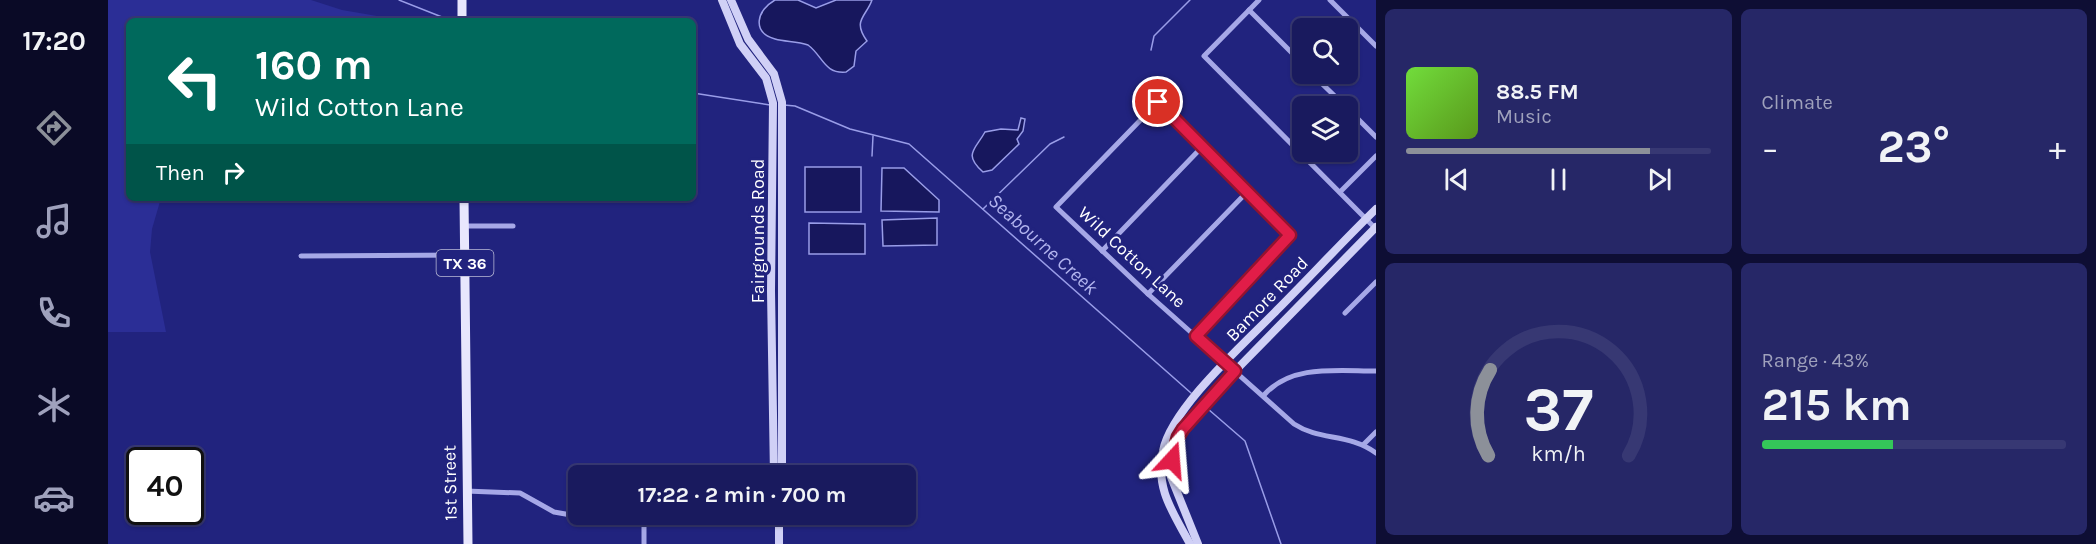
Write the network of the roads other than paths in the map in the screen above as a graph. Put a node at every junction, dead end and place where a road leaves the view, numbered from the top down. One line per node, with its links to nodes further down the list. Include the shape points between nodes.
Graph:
1 (462, 0): 7 (main road)
2 (722, 0): 11 (street, Fairgrounds Road, via 740,44)
3 (731, 0): 11 (street, Fairgrounds Road, via 747,39 774,74)
4 (1259, 0): 6 (street)
5 (1330, 0): 8 (street)
6 (1249, 10): 9 (street); 19 (street, via 1204,56)
7 (462, 18)
8 (1376, 46)
9 (1292, 53)
10 (1322, 84): 12 (street)
11 (775, 89): 14 (street, Fairgrounds Road)
12 (1335, 96)
13 (1358, 119): 15 (street)
14 (778, 120): 40 (street, Fairgrounds Road, via 771,291); 41 (street, Fairgrounds Road)
15 (1376, 137)
16 (1203, 146): 18 (street); 26 (street); 26 (street, Wild Cotton Lane, via 1158,102 1056,207)
17 (1376, 156): 19 (street)
18 (1248, 191): 30 (street); 32 (street, via 1290,235)
19 (1340, 192): 22 (street)
20 (464, 201): 23 (main road, TX 36)
21 (1376, 209): 22 (street, Bamore Road)
22 (1366, 219): 25 (street); 33 (street, Bamore Road)
23 (464, 226): 24 (street); 27 (main road, TX 36)
24 (513, 226)
25 (1376, 228): 34 (street, Bamore Road)
26 (1102, 251): 30 (street, Wild Cotton Lane)
27 (465, 255): 28 (street); 42 (main road, 1st Street / TX 36)
28 (301, 256)
29 (1376, 282): 31 (street)
30 (1148, 294): 32 (street, Wild Cotton Lane)
31 (1345, 313)
32 (1196, 336): 33 (street, Wild Cotton Lane)
33 (1226, 363): 34 (street, Wild Cotton Lane); 49 (street, Bamore Road, via 1182,412 1165,443 1160,473 1167,504)
34 (1235, 371): 36 (street, Wild Cotton Lane); 50 (street, Bamore Road, via 1178,437 1171,477)
35 (1376, 371): 36 (street, via 1298,373 1271,387)
36 (1264, 396): 38 (street, Wild Cotton Lane, via 1308,433)
37 (1376, 432): 38 (street)
38 (1364, 444): 39 (street)
39 (1376, 453)
40 (774, 465)
41 (782, 465)
42 (466, 490): 43 (street, via 520,493 546,509); 46 (main road, 1st Street / TX 36)
43 (568, 514)
44 (644, 525): 47 (street)
45 (779, 525): 48 (street)
46 (468, 544)
47 (644, 544)
48 (779, 544)
49 (1190, 544)
50 (1198, 544)

